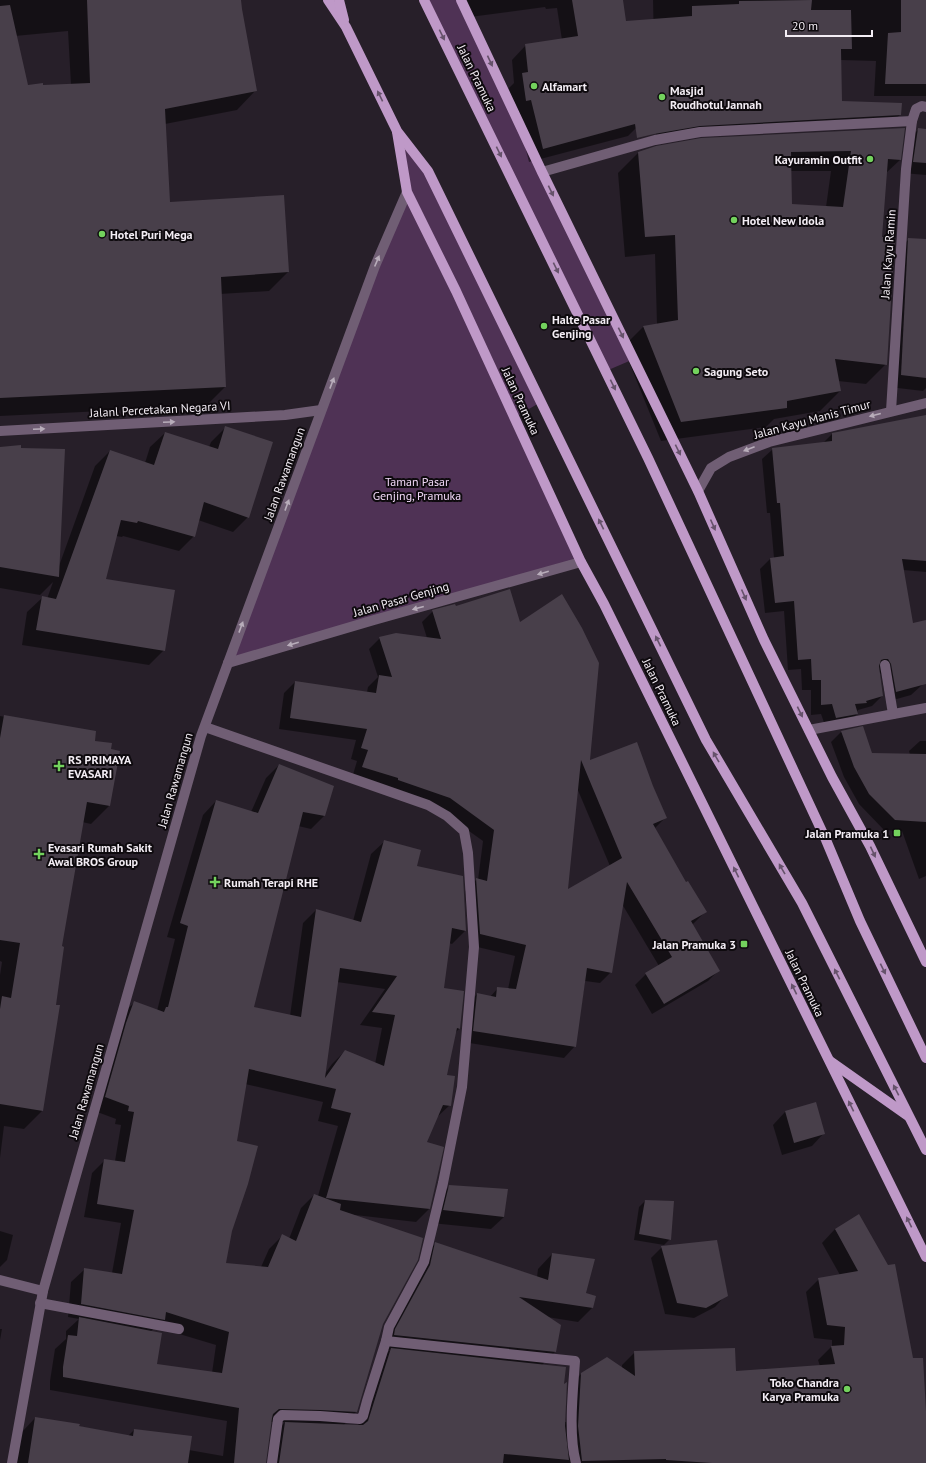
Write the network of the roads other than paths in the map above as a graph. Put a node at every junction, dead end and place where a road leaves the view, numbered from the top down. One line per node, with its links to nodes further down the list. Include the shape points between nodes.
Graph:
1 (328, 0): 5 (main road, Jalan Pramuka)
2 (340, 0): 5 (main road, Jalan Pramuka)
3 (424, 0): 24 (main road, Jalan Pramuka, one-way to 24, via 648,458 826,840 860,921)
4 (462, 0): 9 (main road, Jalan Pramuka, one-way to 9)
5 (346, 27): 8 (main road, Jalan Pramuka, one-way to 5)
6 (926, 106): 7 (street, Jalan Kayu Ramin, via 916,110)
7 (912, 121): 9 (street, via 700,132 655,140); 13 (street, Jalan Kayu Ramin, via 906,169)
8 (397, 131): 10 (main road, Jalan Pramuka); 26 (main road, Jalan Pramuka, one-way to 8, via 802,903 706,740 428,171)
9 (542, 172): 15 (main road, Jalan Pramuka, one-way to 15)
10 (407, 192): 12 (street, Jalan Rawamangun, one-way to 10, via 375,266); 16 (main road, Jalan Pramuka, via 456,291)
11 (926, 402): 13 (street, Jalan Kayu Manis Timur)
12 (322, 410): 14 (street, Jalanl Percetakan Negara VI, one-way to 12, via 285,415); 17 (street, Jalan Rawamangun, one-way to 12)
13 (891, 411): 15 (street, Jalan Kayu Manis Timur, one-way to 15, via 769,442 729,457 712,468)
14 (0, 431)
15 (698, 491): 22 (main road, Jalan Pramuka, one-way to 22, via 764,640)
16 (581, 562): 17 (street, Jalan Pasar Genjing, one-way to 17); 25 (main road, Jalan Pramuka, one-way to 16)
17 (228, 663): 21 (street, Jalan Rawamangun)
18 (885, 665): 20 (street)
19 (926, 708): 20 (street)
20 (893, 714): 22 (street)
21 (204, 727): 30 (street, Jalan Rawamangun); 33 (street, via 428,805 447,816 464,831 468,853 474,947 462,1087 424,1262 389,1327)
22 (809, 730): 23 (main road, Jalan Pramuka, one-way to 23, via 870,846)
23 (926, 962)
24 (926, 1058)
25 (829, 1060): 26 (main road); 28 (main road, Jalan Pramuka, one-way to 25)
26 (910, 1117): 27 (main road, Jalan Pramuka)
27 (926, 1150)
28 (926, 1257)
29 (0, 1280): 30 (street)
30 (43, 1291): 31 (street, Jalan Rawamangun)
31 (40, 1303): 32 (street); 34 (street, Jalan Rawamangun)
32 (179, 1330)
33 (386, 1341): 35 (street, via 363,1416 360,1419 282,1414 278,1419); 36 (street, via 575,1361 571,1407 573,1454)
34 (12, 1463)
35 (272, 1463)
36 (576, 1463)

